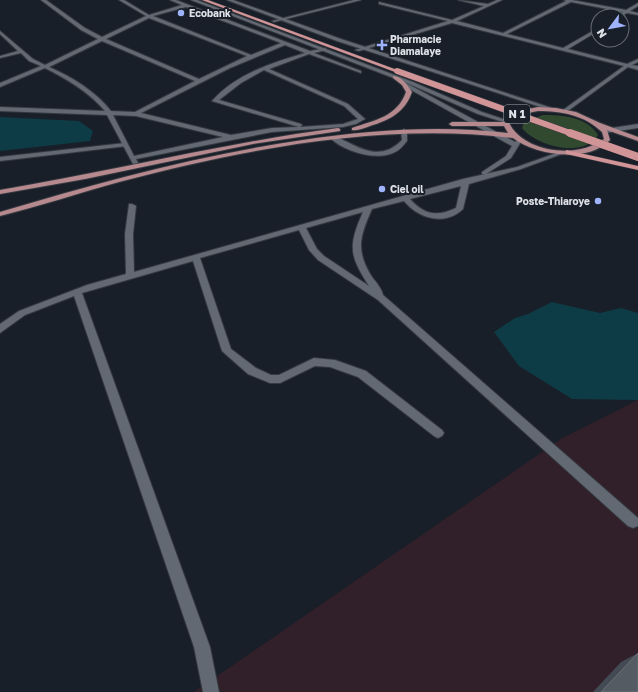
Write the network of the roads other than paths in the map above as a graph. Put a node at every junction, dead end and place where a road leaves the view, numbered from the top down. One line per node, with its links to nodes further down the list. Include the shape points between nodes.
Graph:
1 (44, 0): 23 (street, via 83,29)
2 (121, 0): 16 (street)
3 (172, 0): 13 (street)
4 (193, 0): 27 (street)
5 (204, 0): 31 (highway, N 1)
6 (218, 0): 18 (highway, N 1)
7 (229, 0): 17 (street)
8 (359, 0): 17 (street)
9 (460, 0): 14 (street)
10 (500, 0): 14 (street)
11 (568, 0): 15 (street); 21 (street)
12 (380, 4): 19 (street)
13 (187, 5): 16 (street); 24 (street)
14 (487, 6): 19 (street)
15 (607, 8)
16 (149, 16): 23 (street); 32 (street)
17 (281, 19): 18 (street); 25 (street)
18 (274, 21): 28 (highway, N 1)
19 (453, 21): 21 (street); 25 (street)
20 (0, 33): 29 (street)
21 (503, 34): 26 (street)
22 (590, 34): 26 (street)
23 (102, 39): 37 (street); 42 (street)
24 (286, 43): 30 (street); 32 (street)
25 (364, 48): 28 (street); 46 (street)
26 (564, 49): 36 (street)
27 (324, 50): 30 (street); 34 (street)
28 (357, 50): 65 (highway, N 1)
29 (21, 52): 33 (street); 37 (street)
30 (310, 53): 38 (street); 40 (street)
31 (349, 53): 34 (highway); 41 (highway, N 1)
32 (250, 56): 42 (street)
33 (0, 57)
34 (343, 57): 41 (street)
35 (638, 60): 36 (street)
36 (628, 65): 39 (street); 47 (street)
37 (44, 67): 44 (street); 48 (street, via 88,90)
38 (263, 68): 54 (street, via 235,84 215,102); 54 (street, via 346,105 362,119 338,125)
39 (638, 68)
40 (359, 72)
41 (396, 74): 43 (main road); 50 (street); 67 (highway, N 1, bridge)
42 (198, 80): 49 (street)
43 (404, 84): 51 (street); 55 (main road, via 409,92 404,107 384,118)
44 (0, 85)
45 (0, 109): 48 (street)
46 (552, 109): 47 (main road); 50 (main road, via 517,112 510,116)
47 (565, 111): 52 (main road, via 578,114)
48 (109, 112): 49 (street); 64 (street)
49 (136, 114): 60 (street)
50 (506, 123): 51 (main road); 63 (main road)
51 (476, 124): 55 (main road); 59 (street)
52 (599, 125): 57 (main road); 58 (main road)
53 (638, 126): 58 (street)
54 (307, 127): 60 (street)
55 (354, 129): 70 (main road, via 269,139)
56 (404, 131): 59 (main road, via 453,130); 61 (main road); 61 (street, via 405,140 401,146 379,154 363,153)
57 (605, 131): 58 (street); 66 (main road, via 606,140 598,148)
58 (616, 131): 62 (main road)
59 (496, 134): 63 (main road)
60 (231, 137): 68 (street)
61 (333, 138): 78 (main road, via 256,149 171,167 71,192)
62 (638, 139)
63 (516, 140): 66 (main road, via 532,146); 72 (street, via 509,157)
64 (125, 146): 68 (street); 69 (street)
65 (638, 149)
66 (567, 152): 71 (highway); 72 (street, via 519,168)
67 (638, 157)
68 (132, 158): 70 (street)
69 (0, 159)
70 (139, 166): 74 (main road, via 56,184)
71 (638, 168)
72 (477, 177): 73 (street)
73 (466, 181): 75 (street); 75 (street, via 459,209 450,214 432,217 423,215)
74 (0, 192)
75 (405, 198): 77 (street)
76 (132, 206): 81 (street, via 129,234)
77 (369, 208): 79 (street); 83 (street, via 354,245 362,269)
78 (0, 214)
79 (301, 227): 80 (street); 83 (street, via 321,258)
80 (196, 258): 81 (street); 85 (street, via 227,351 252,371 270,379 280,379 321,361 350,370 362,374)
81 (130, 275): 82 (street)
82 (77, 292): 84 (street, via 22,313); 87 (street, via 202,647)
83 (381, 298): 86 (street)
84 (0, 330)
85 (438, 432)
86 (633, 522)
87 (211, 692)

